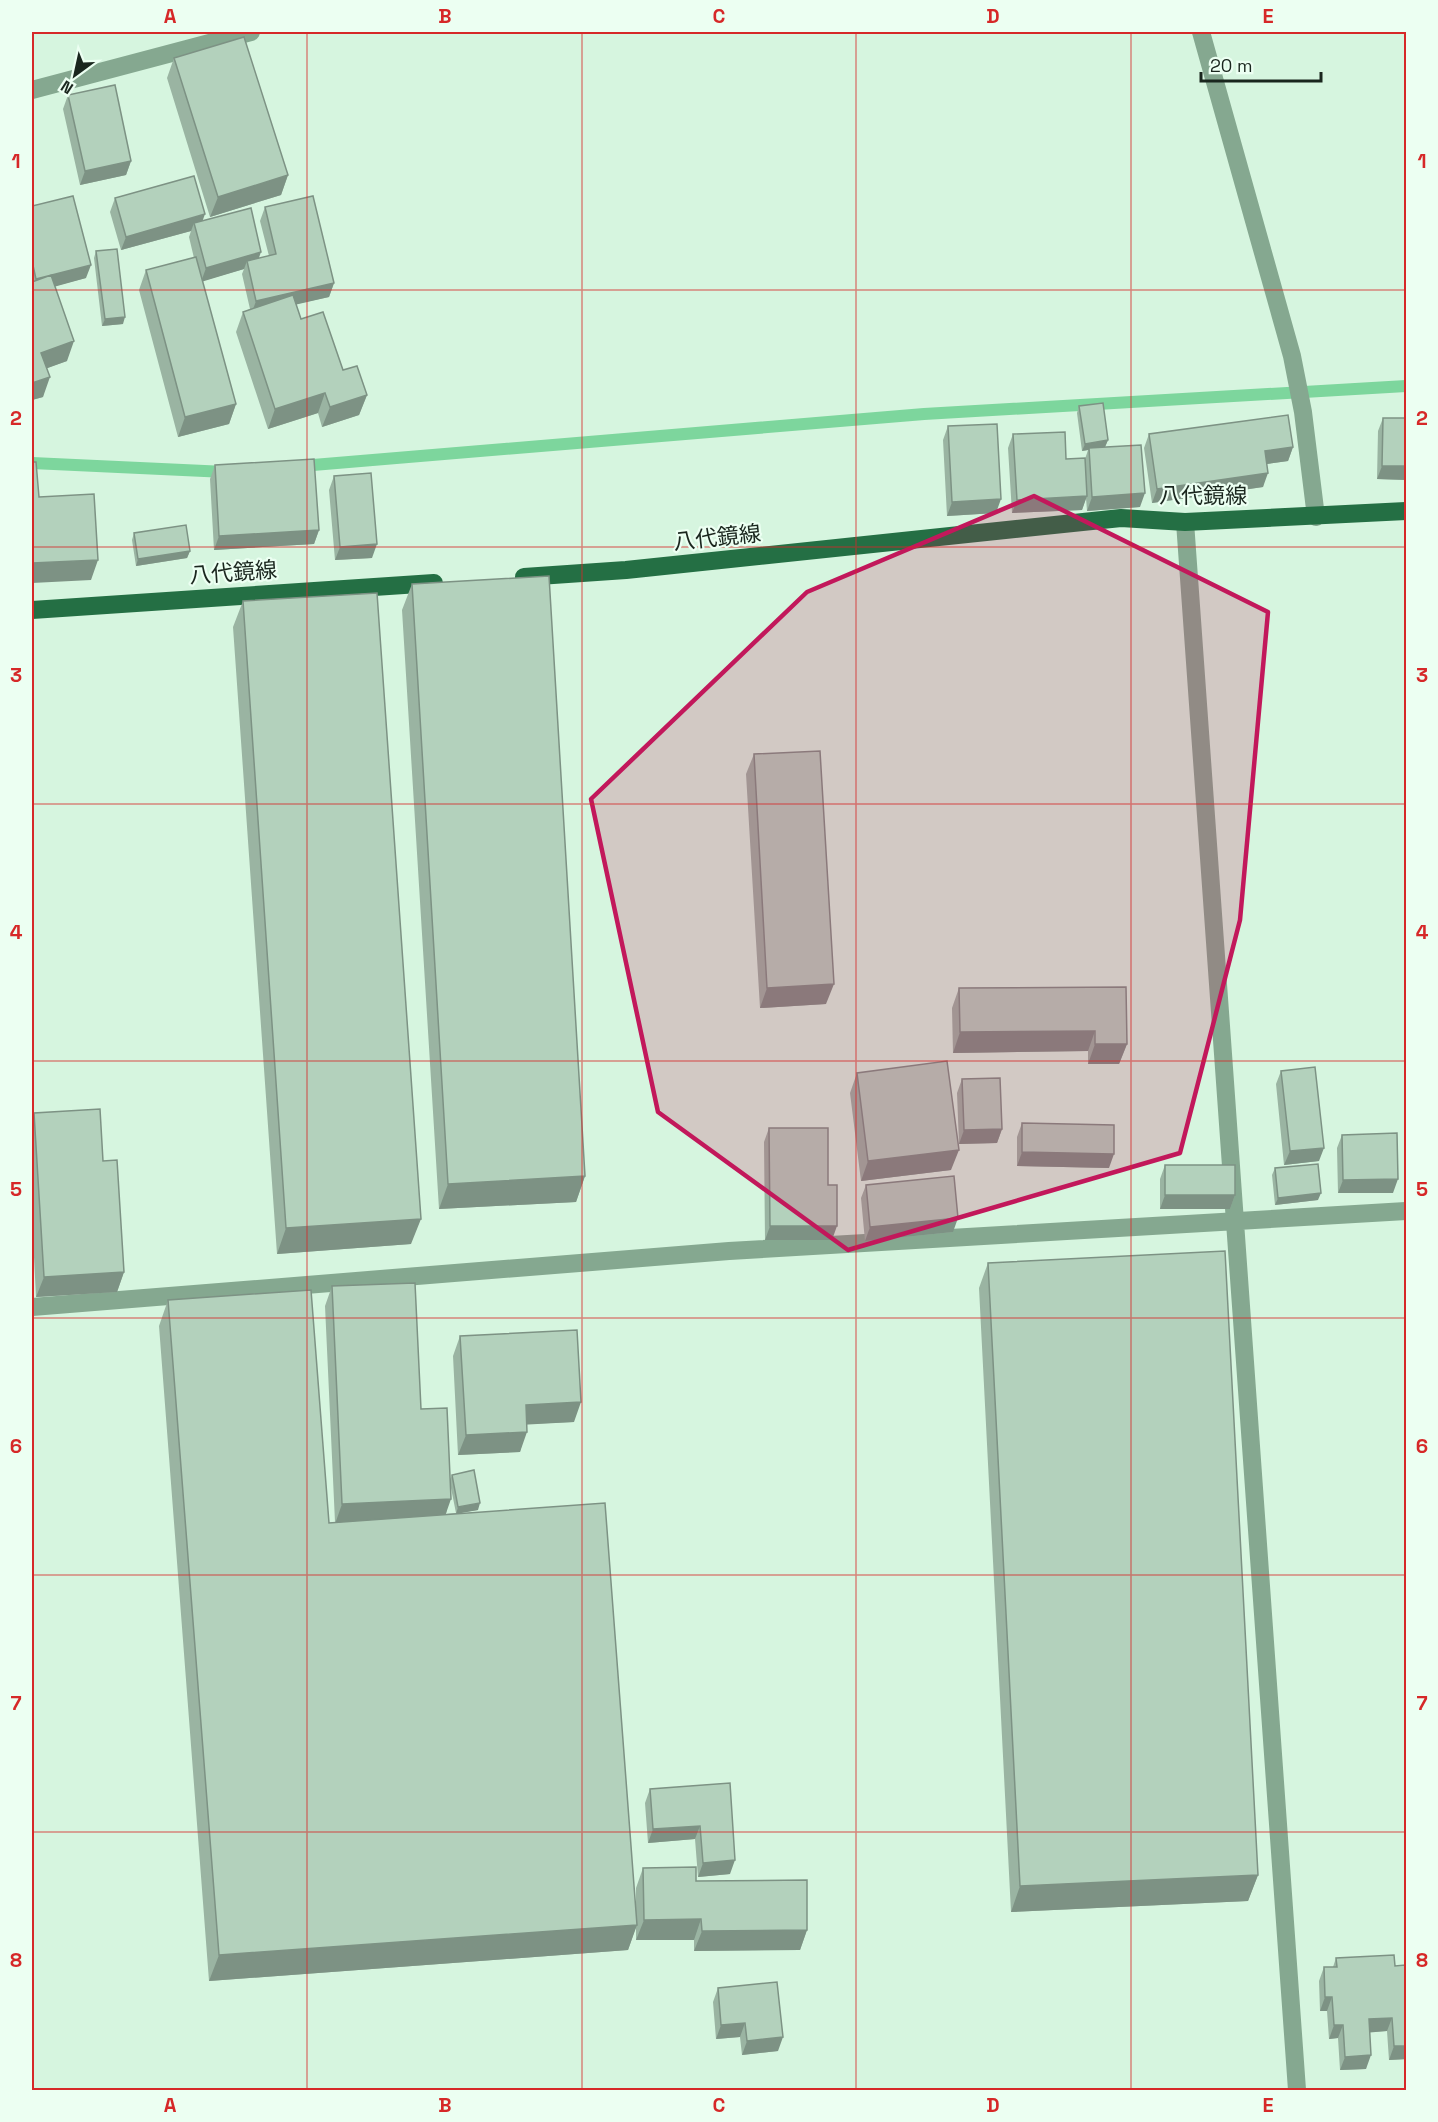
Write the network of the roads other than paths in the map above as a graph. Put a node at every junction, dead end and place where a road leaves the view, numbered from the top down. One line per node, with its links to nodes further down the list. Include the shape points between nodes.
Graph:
1 (251, 32): 3 (street)
2 (1201, 32): 5 (street, via 1292,356)
3 (32, 90)
4 (1407, 511): 5 (main road, 八代鏡線)
5 (1316, 517): 6 (main road, 八代鏡線)
6 (1185, 522): 7 (main road, 八代鏡線, via 1121,518 626,570); 11 (street)
7 (507, 578)
8 (448, 582): 9 (main road, 八代鏡線)
9 (32, 610)
10 (1407, 1211): 11 (street)
11 (1233, 1222): 12 (street, via 729,1251); 13 (street)
12 (32, 1307)
13 (1297, 2091)

